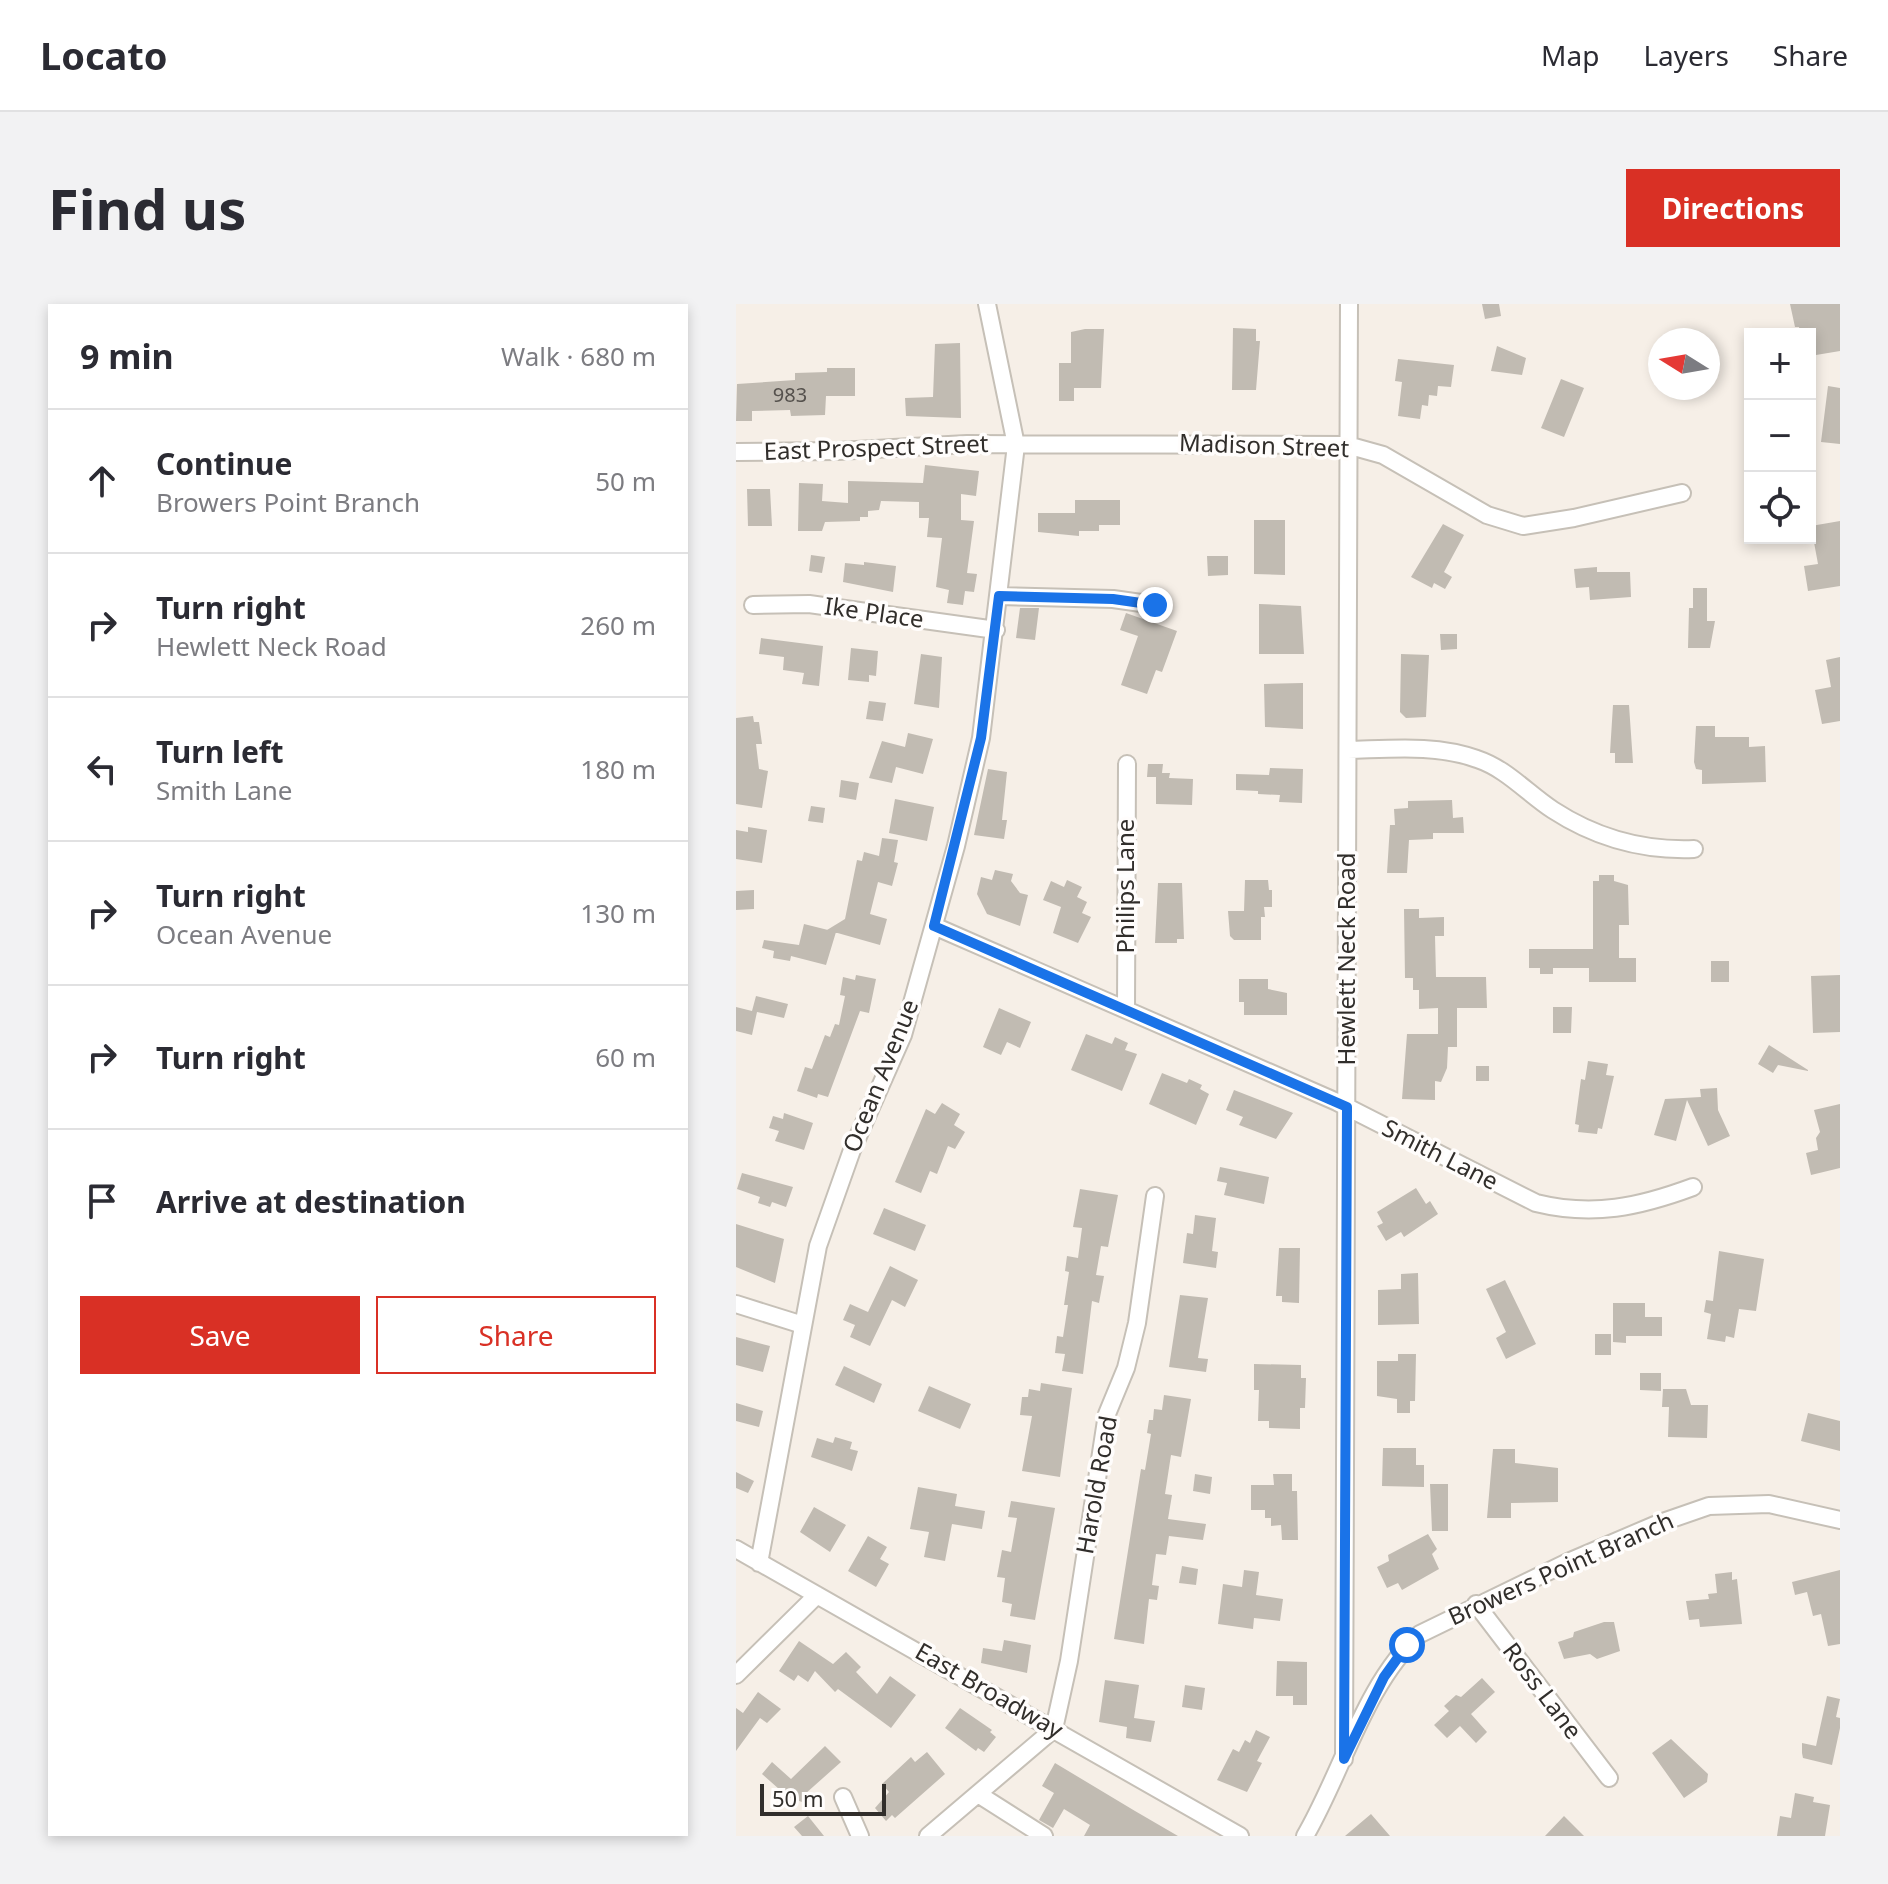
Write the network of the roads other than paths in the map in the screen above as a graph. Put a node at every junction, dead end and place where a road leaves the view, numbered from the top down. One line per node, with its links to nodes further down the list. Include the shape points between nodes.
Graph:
1 (987, 304): 3 (street, Ocean Avenue)
2 (1349, 304): 4 (street, Hewlett Neck Road)
3 (1016, 445): 4 (street, Madison Street); 5 (street, East Prospect Street); 7 (street, Ocean Avenue)
4 (1347, 445): 6 (street, Madison Street, via 1383,455 1487,515 1523,526); 11 (street, Hewlett Neck Road)
5 (736, 452)
6 (1682, 493)
7 (999, 596): 9 (street); 10 (street, Ocean Avenue)
8 (753, 605): 10 (street, Ike Place, via 809,604)
9 (1155, 605)
10 (996, 630): 14 (street, Ocean Avenue, via 981,738)
11 (1348, 750): 13 (street, via 1416,748 1465,755 1505,772 1553,810 1594,832 1644,848); 16 (street, Hewlett Neck Road)
12 (1127, 764): 15 (street, Philips Lane)
13 (1694, 849)
14 (934, 926): 15 (street, Smith Lane); 20 (street, Ocean Avenue, via 903,1035 826,1217)
15 (1126, 1009): 16 (street, Smith Lane)
16 (1347, 1107): 17 (street, Smith Lane, via 1507,1190 1566,1210 1632,1206); 28 (street, Hewlett Neck Road)
17 (1693, 1187)
18 (1155, 1196): 27 (street, Harold Road, via 1137,1323 1107,1414)
19 (736, 1304): 20 (street)
20 (803, 1325): 23 (street, Ocean Avenue)
21 (1840, 1520): 25 (street, Browers Point Branch, via 1769,1504 1709,1506)
22 (736, 1549): 23 (street, East Broadway)
23 (759, 1563): 24 (street, East Broadway)
24 (817, 1595): 26 (street); 27 (street, East Broadway)
25 (1476, 1604): 28 (street, Browers Point Branch, via 1407,1645 1384,1677); 29 (street, Ross Lane)
26 (736, 1675)
27 (1054, 1729): 30 (street); 36 (street, East Broadway)
28 (1344, 1759): 32 (street, Browers Point Branch)
29 (1609, 1778)
30 (978, 1794): 34 (street); 35 (street)
31 (843, 1797): 33 (street)
32 (1307, 1835)
33 (860, 1836)
34 (928, 1836)
35 (1044, 1836)
36 (1240, 1836)

